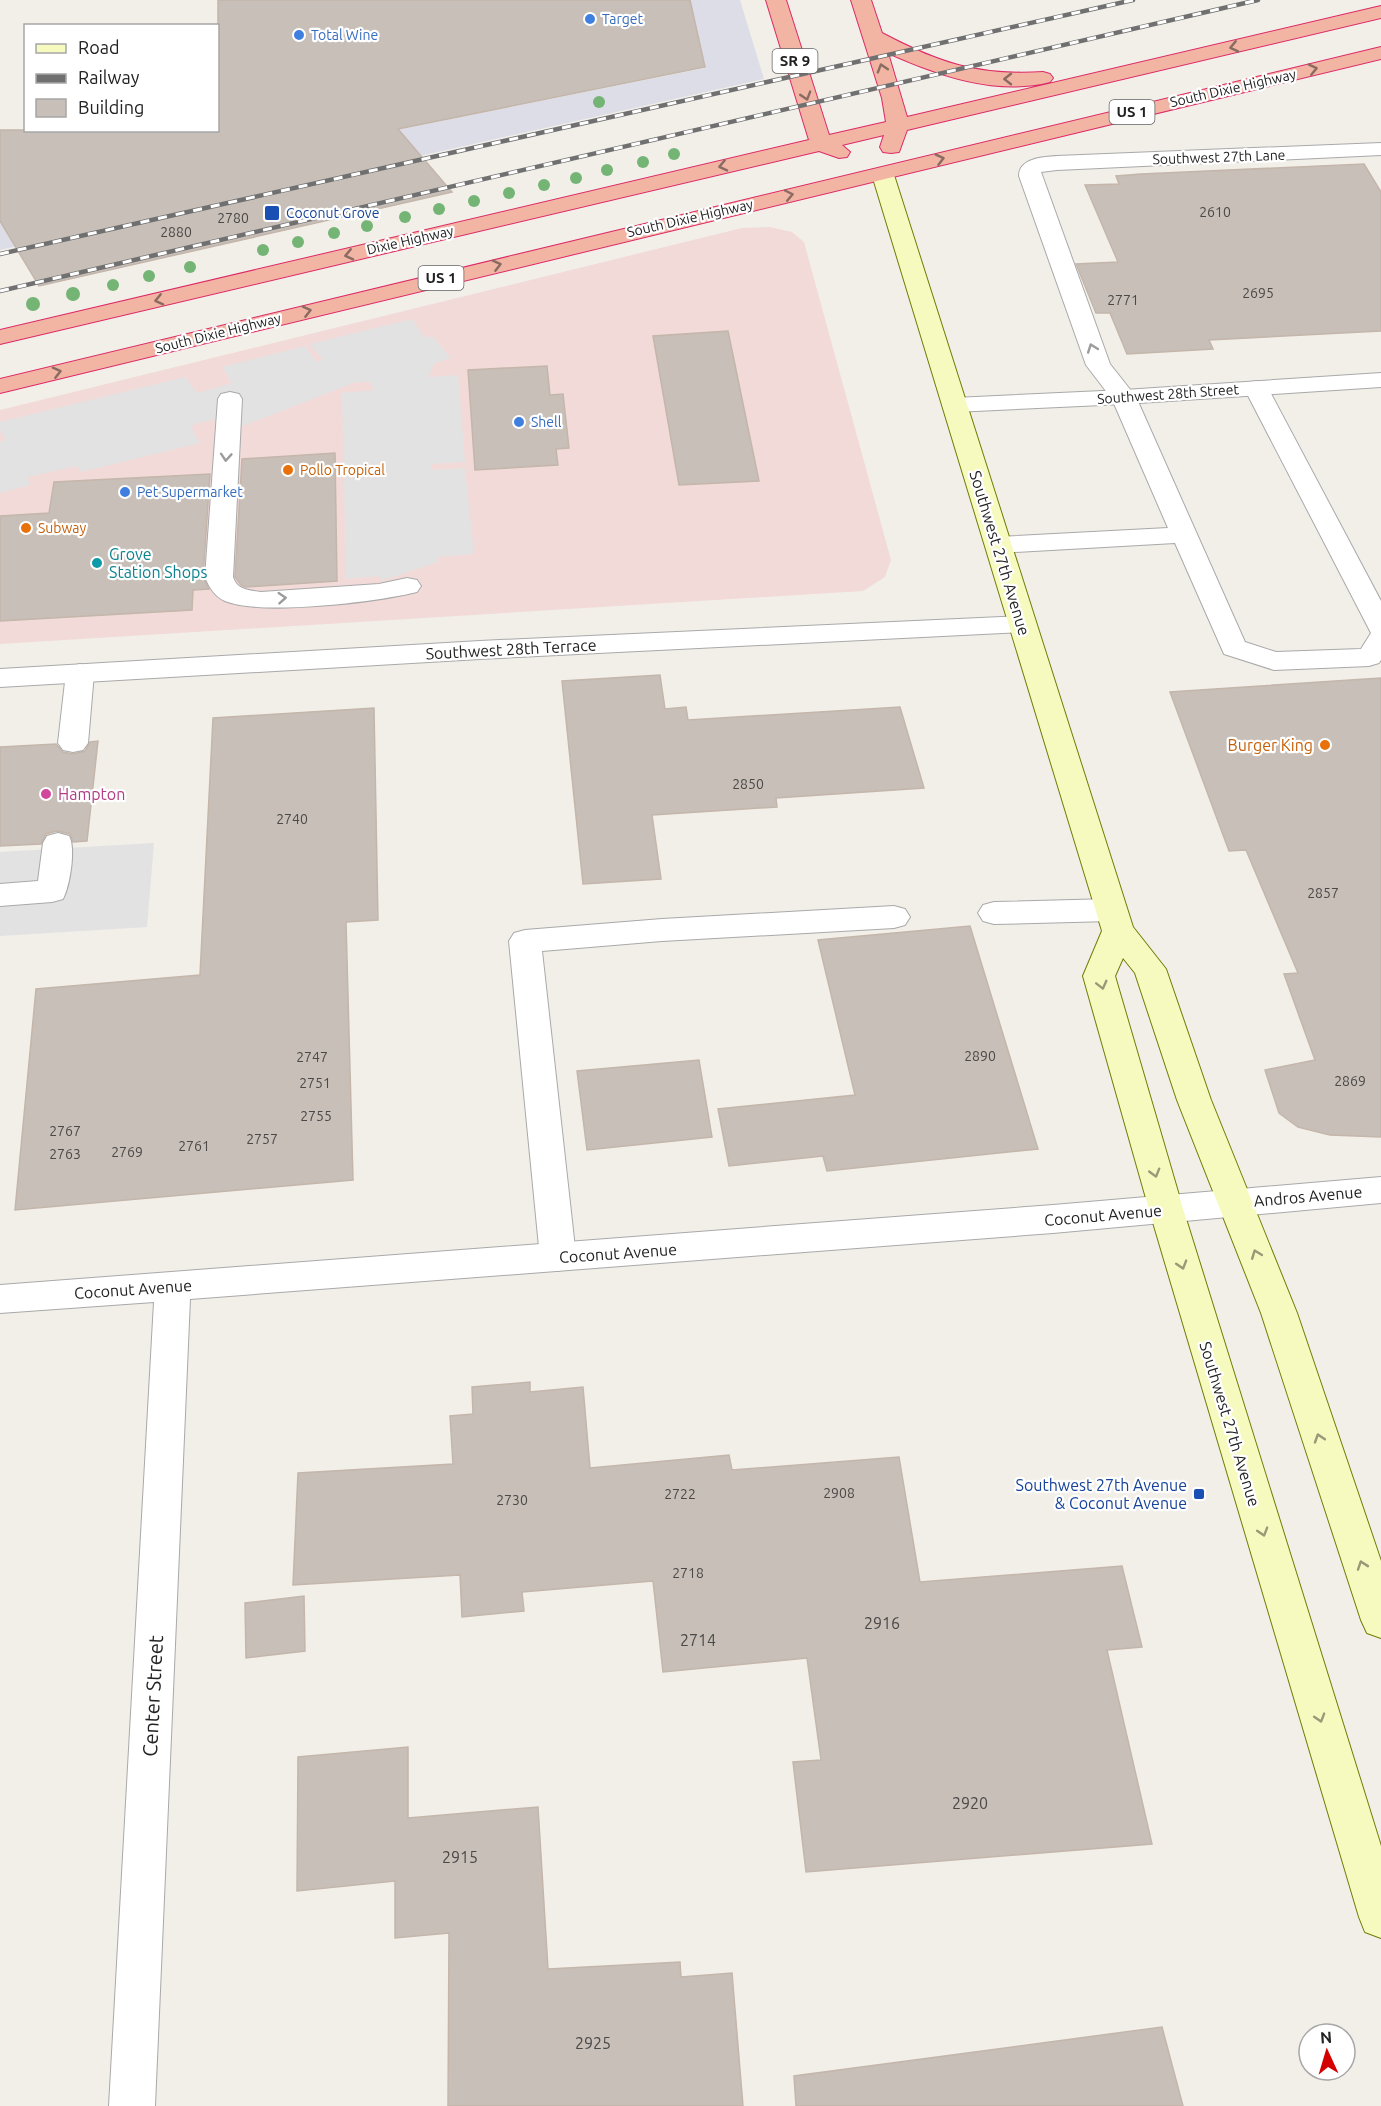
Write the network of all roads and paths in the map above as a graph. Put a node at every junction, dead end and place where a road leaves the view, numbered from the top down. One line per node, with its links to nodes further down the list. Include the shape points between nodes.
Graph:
1 (776, 0): 8 (highway, SR 9, one-way to 8)
2 (861, 0): 4 (highway)
3 (1381, 12): 6 (highway, US 1, one-way to 6)
4 (873, 37): 6 (highway, one-way to 4, via 1005,80 972,77 918,61); 7 (highway, one-way to 4)
5 (1381, 53): 10 (highway, South Dixie Highway / US 1, one-way to 5, via 984,147)
6 (1109, 76): 7 (highway, US 1)
7 (898, 126): 8 (highway, US 1); 10 (highway)
8 (821, 143): 10 (highway); 11 (highway, Dixie Highway / US 1, one-way to 11)
9 (1381, 149): 15 (street, Southwest 27th Lane, one-way to 9, via 1098,365 1030,169 1058,163)
10 (883, 175): 13 (highway, South Dixie Highway / US 1, one-way to 10); 17 (main road, Southwest 27th Avenue)
11 (0, 337)
12 (1381, 380): 14 (street, Southwest 28th Street)
13 (0, 386)
14 (1256, 388): 15 (street, Southwest 28th Street); 22 (street)
15 (1124, 397): 17 (street, Southwest 28th Street); 18 (street)
16 (230, 399): 20 (street, one-way to 20, via 219,577 227,593 261,600 380,592)
17 (954, 405): 19 (main road, Southwest 27th Avenue)
18 (1185, 535): 19 (street); 23 (street, via 1234,648 1274,661 1369,657)
19 (998, 544): 21 (main road, Southwest 27th Avenue)
20 (407, 586)
21 (1022, 624): 24 (street, Southwest 28th Terrace); 31 (main road, Southwest 27th Avenue)
22 (1381, 627)
23 (1381, 639)
24 (80, 673): 25 (street, Southwest 28th Terrace); 26 (street)
25 (0, 678)
26 (73, 743)
27 (58, 843): 28 (street, via 52,891)
28 (0, 895)
29 (994, 913): 31 (street)
30 (894, 918): 35 (street, via 525,941)
31 (1115, 920): 33 (main road, Southwest 27th Avenue, via 1150,969 1194,1100); 34 (main road, Southwest 27th Avenue, one-way to 34, via 1099,976)
32 (1381, 1190): 33 (street, Andros Avenue)
33 (1236, 1203): 34 (street, Coconut Avenue); 38 (main road, Southwest 27th Avenue, one-way to 33, via 1279,1313)
34 (1166, 1209): 35 (street, Coconut Avenue); 39 (main road, Southwest 27th Avenue, one-way to 39)
35 (558, 1257): 36 (street, Coconut Avenue)
36 (173, 1286): 37 (street, Coconut Avenue); 40 (street, Center Street)
37 (0, 1299)
38 (1381, 1620)
39 (1381, 1917)
40 (132, 2106)

